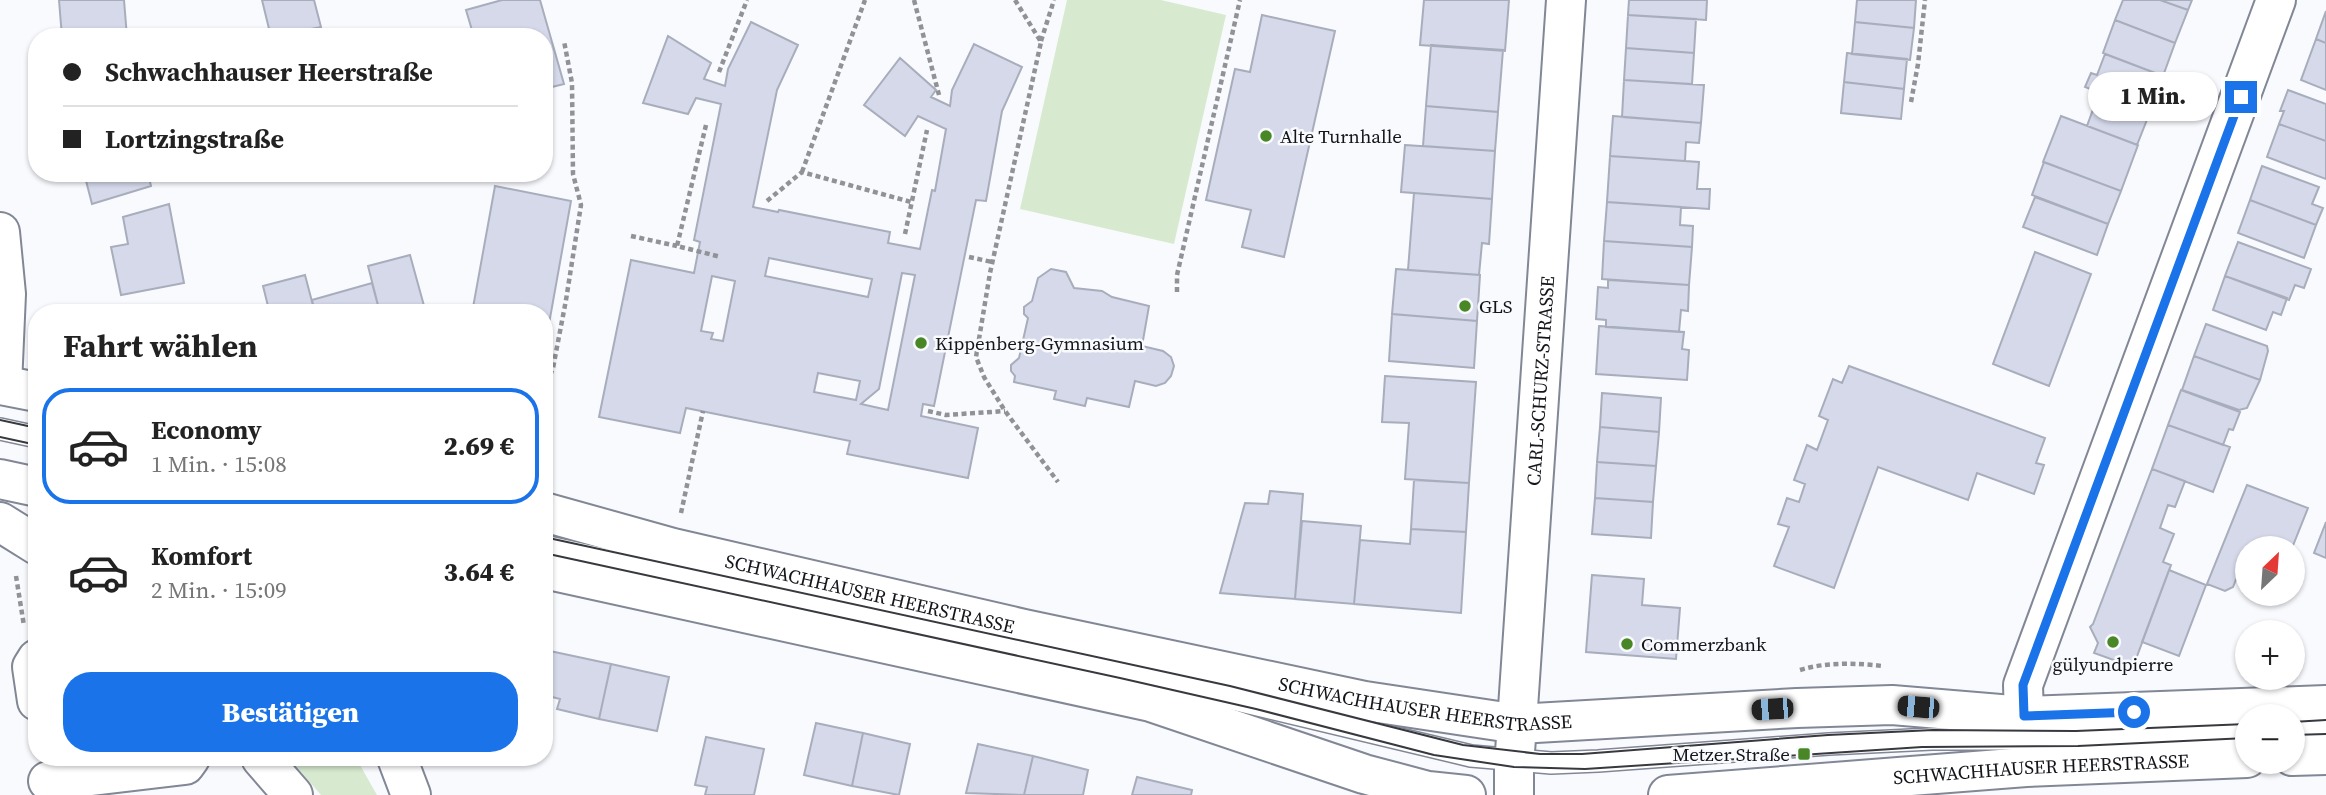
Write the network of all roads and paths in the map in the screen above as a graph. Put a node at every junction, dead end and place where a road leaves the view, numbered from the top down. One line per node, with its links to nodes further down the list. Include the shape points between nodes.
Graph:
1 (747, 0): 12 (path)
2 (865, 0): 17 (path)
3 (915, 0): 13 (path)
4 (1015, 0): 11 (path)
5 (1054, 0): 11 (path)
6 (1240, 0): 27 (path, via 1177,275)
7 (1566, 0): 52 (main road, CARL-SCHURZ-STRASSE)
8 (1925, 0): 14 (path)
9 (2276, 0): 45 (main road, via 2023,685)
10 (564, 41): 28 (path, via 572,83 573,174 581,205)
11 (1041, 42): 26 (path)
12 (719, 72)
13 (939, 95)
14 (1911, 102)
15 (706, 125): 23 (path)
16 (927, 130): 19 (path)
17 (802, 172): 18 (path); 19 (path)
18 (767, 201)
19 (911, 202): 21 (path)
20 (0, 232): 29 (main road)
21 (905, 234)
22 (631, 236): 23 (path)
23 (677, 246): 24 (path)
24 (721, 257)
25 (969, 257): 26 (path)
26 (992, 262): 32 (path, via 976,357)
27 (1177, 292)
28 (553, 368)
29 (13, 388)
30 (703, 411): 41 (path)
31 (928, 411): 32 (path, via 946,415)
32 (1005, 411): 36 (path)
33 (0, 429): 34 (lane)
34 (28, 435)
35 (0, 479): 37 (main road)
36 (1058, 482)
37 (28, 485)
38 (553, 515): 41 (main road, SCHWACHHAUSER HEERSTRASSE)
39 (16, 532): 43 (path, via 18,590)
40 (553, 547): 52 (lane, via 1127,674 1471,756)
41 (673, 548): 52 (main road, SCHWACHHAUSER HEERSTRASSE, via 1365,701)
42 (553, 571): 59 (main road, via 1151,702 1364,774 1428,791)
43 (28, 641)
44 (2326, 705): 45 (main road, SCHWACHHAUSER HEERSTRASSE)
45 (2024, 716): 52 (main road, SCHWACHHAUSER HEERSTRASSE, via 1892,705 1797,708)
46 (2326, 727): 47 (lane)
47 (2305, 728)
48 (2235, 732): 52 (lane, via 1829,744 1551,763)
49 (2326, 755): 50 (main road)
50 (2305, 756)
51 (2235, 758): 60 (main road, SCHWACHHAUSER HEERSTRASSE, via 2026,767)
52 (1515, 760)
53 (174, 766): 56 (main road)
54 (268, 766): 57 (main road)
55 (400, 766): 58 (main road)
56 (47, 778)
57 (293, 795)
58 (411, 795)
59 (1466, 795)
60 (1668, 795)

